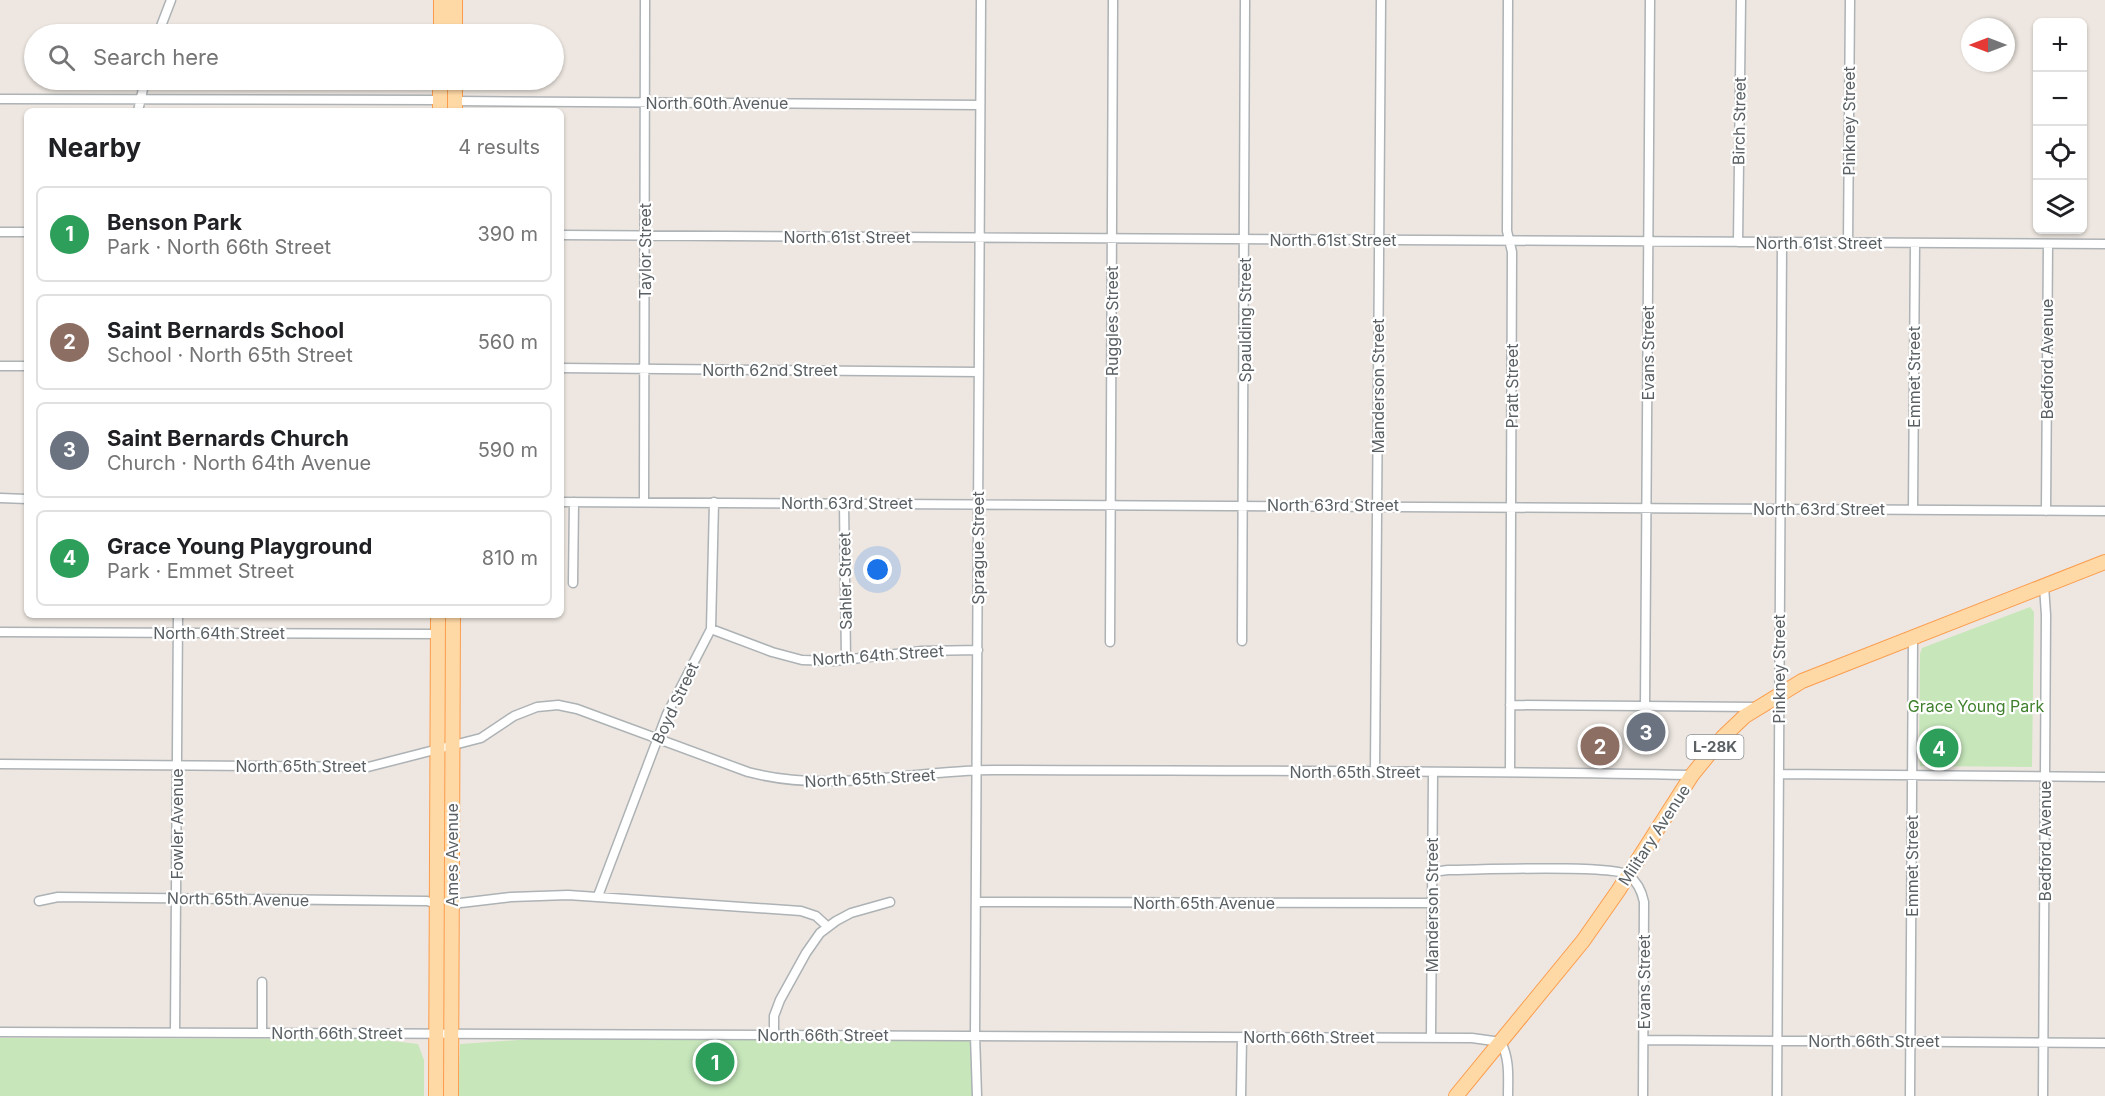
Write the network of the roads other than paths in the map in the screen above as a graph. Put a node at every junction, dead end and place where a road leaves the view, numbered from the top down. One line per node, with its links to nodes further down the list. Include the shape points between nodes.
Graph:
1 (171, 0): 13 (street)
2 (441, 0): 14 (main road)
3 (454, 0): 15 (main road)
4 (645, 0): 21 (street, Taylor Street)
5 (981, 0): 22 (street, Sprague Street)
6 (1113, 0): 31 (street, Ruggles Street)
7 (1245, 0): 32 (street, Spaulding Street)
8 (1381, 0): 33 (street, Manderson Street)
9 (1508, 0): 34 (street, Pratt Street)
10 (1650, 0): 35 (street, Evans Street)
11 (1741, 0): 36 (street, Birch Street)
12 (1850, 0): 38 (street, Pinkney Street)
13 (162, 24)
14 (441, 24)
15 (455, 24)
16 (142, 90): 20 (street)
17 (440, 90): 23 (main road)
18 (455, 90): 24 (main road)
19 (0, 99): 20 (street)
20 (140, 99): 23 (street); 25 (street)
21 (645, 102): 22 (street, North 60th Avenue); 24 (street, North 60th Avenue); 29 (street, Taylor Street)
22 (980, 105): 30 (street, Sprague Street)
23 (440, 106)
24 (455, 106)
25 (138, 108)
26 (0, 232): 27 (street)
27 (24, 232)
28 (564, 235): 29 (street, North 61st Street)
29 (645, 236): 30 (street, North 61st Street); 45 (street, Taylor Street)
30 (979, 237): 31 (street, North 61st Street); 46 (street, Sprague Street)
31 (1112, 238): 32 (street, North 61st Street); 55 (street, Ruggles Street)
32 (1245, 239): 33 (street, North 61st Street); 56 (street, Spaulding Street)
33 (1379, 240): 34 (street, North 61st Street); 57 (street, Manderson Street)
34 (1510, 241): 35 (street, North 61st Street); 58 (street, Pratt Street)
35 (1648, 242): 36 (street, North 61st Street); 59 (street, Evans Street)
36 (1738, 242): 37 (street, North 61st Street)
37 (1782, 243): 38 (street, North 61st Street); 60 (street, Pinkney Street)
38 (1848, 243): 39 (street, North 61st Street)
39 (1915, 243): 40 (street, North 61st Street); 61 (street, Emmet Street)
40 (2048, 244): 41 (street, North 61st Street); 62 (street, Bedford Avenue)
41 (2105, 244)
42 (0, 366): 43 (street)
43 (24, 366)
44 (564, 368): 45 (street, North 62nd Street)
45 (644, 369): 46 (street, North 62nd Street); 51 (street, Taylor Street)
46 (979, 372): 54 (street, Sprague Street)
47 (0, 498): 48 (street)
48 (24, 499)
49 (564, 502): 50 (street, North 63rd Street)
50 (574, 502): 51 (street, North 63rd Street); 65 (street)
51 (644, 502): 52 (street, North 63rd Street)
52 (714, 502): 53 (street, North 63rd Street); 70 (street, Boyd Street)
53 (843, 503): 54 (street, North 63rd Street); 78 (street, Sahler Street)
54 (978, 504): 55 (street, North 63rd Street); 77 (street, Sprague Street)
55 (1111, 504): 56 (street, North 63rd Street); 76 (street, Ruggles Street)
56 (1244, 505): 57 (street, North 63rd Street); 75 (street, Spaulding Street)
57 (1377, 505): 58 (street, North 63rd Street); 89 (street, Manderson Street)
58 (1511, 507): 59 (street, North 63rd Street); 80 (street, Pratt Street)
59 (1646, 508): 60 (street, North 63rd Street); 81 (street, Evans Street)
60 (1780, 509): 61 (street, North 63rd Street); 79 (street, Pinkney Street)
61 (1913, 510): 62 (street, North 63rd Street)
62 (2046, 511): 63 (street, North 63rd Street)
63 (2105, 511)
64 (2105, 562): 66 (main road, Military Avenue / L-28K)
65 (573, 583)
66 (2044, 586): 74 (main road, Military Avenue / L-28K); 95 (street, Bedford Avenue)
67 (178, 618): 72 (street, Fowler Avenue)
68 (438, 618): 73 (main road, Ames Avenue)
69 (453, 618): 84 (main road, Ames Avenue)
70 (711, 629): 78 (street, North 64th Street, via 790,658); 83 (street, Boyd Street)
71 (0, 632): 72 (street, North 64th Street)
72 (177, 632): 73 (street, North 64th Street); 87 (street, Fowler Avenue)
73 (438, 634): 85 (main road, Ames Avenue)
74 (1913, 637): 79 (main road, Military Avenue / L-28K); 94 (street, Emmet Street)
75 (1242, 641)
76 (1110, 642)
77 (978, 650): 78 (street, North 64th Street, via 922,651); 88 (street, Sprague Street)
78 (846, 660)
79 (1779, 693): 82 (main road, Military Avenue / L-28K); 92 (street, Pinkney Street)
80 (1510, 705): 81 (street); 91 (street, Pratt Street)
81 (1645, 706): 82 (street)
82 (1757, 707): 93 (main road, Military Avenue / L-28K, via 1734,725)
83 (657, 738): 84 (street, North 65th Street, via 558,705 528,710 482,738); 88 (street, North 65th Street, via 748,772 791,781 836,782); 99 (street, Boyd Street)
84 (452, 745): 85 (street, North 65th Street); 106 (main road, Ames Avenue)
85 (437, 750): 87 (street, North 65th Street, via 368,767); 105 (main road, Ames Avenue)
86 (0, 764): 87 (street, North 65th Street)
87 (177, 765): 100 (street, Fowler Avenue)
88 (978, 771): 89 (street, North 65th Street); 103 (street, Sprague Street)
89 (1375, 772): 90 (street, North 65th Street)
90 (1433, 772): 91 (street, North 65th Street); 97 (street, Manderson Street)
91 (1510, 772): 93 (street, North 65th Street)
92 (1779, 774): 94 (street); 119 (street, Pinkney Street)
93 (1692, 775): 98 (main road, Military Avenue / L-28K)
94 (1912, 775): 95 (street); 120 (street, Emmet Street)
95 (2045, 777): 96 (street); 122 (street, Bedford Avenue)
96 (2105, 777)
97 (1432, 872): 98 (street, via 1599,869); 104 (street, Manderson Street)
98 (1628, 874): 118 (street, Evans Street, via 1642,891 1644,902); 121 (main road, Military Avenue / L-28K, via 1583,941)
99 (598, 897): 106 (street, via 549,894); 107 (street, via 801,911 816,916)
100 (176, 899): 101 (street, North 65th Avenue, via 58,897); 105 (street, North 65th Avenue); 110 (street, Fowler Avenue)
101 (39, 901)
102 (890, 902): 107 (street, via 851,913)
103 (977, 902): 104 (street, North 65th Avenue); 115 (street, Sprague Street)
104 (1432, 903): 117 (street, Manderson Street)
105 (437, 904): 112 (main road, Ames Avenue)
106 (452, 904): 113 (main road, Ames Avenue)
107 (828, 927): 114 (street, via 813,942 780,1000 774,1016)
108 (262, 982): 111 (street)
109 (0, 1032): 110 (street, North 66th Street)
110 (175, 1032): 111 (street, North 66th Street)
111 (262, 1033): 112 (street, North 66th Street)
112 (437, 1034): 113 (street, North 66th Street); 124 (main road, Ames Avenue)
113 (451, 1034): 114 (street, North 66th Street); 125 (main road, Ames Avenue)
114 (774, 1035): 115 (street, North 66th Street)
115 (975, 1035): 116 (street, North 66th Street); 126 (street, Sprague Street)
116 (1242, 1037): 117 (street, North 66th Street); 127 (street)
117 (1431, 1037): 121 (street, North 66th Street)
118 (1644, 1040): 119 (street, North 66th Street); 130 (street, Evans Street)
119 (1777, 1040): 120 (street, North 66th Street); 131 (street, Pinkney Street)
120 (1910, 1041): 122 (street, North 66th Street); 132 (street, Emmet Street)
121 (1501, 1042): 128 (main road, Military Avenue / L-28K); 129 (street, via 1508,1065)
122 (2043, 1042): 123 (street, North 66th Street); 133 (street, Bedford Avenue)
123 (2105, 1043)
124 (436, 1096)
125 (451, 1096)
126 (977, 1096)
127 (1241, 1096)
128 (1456, 1096)
129 (1508, 1096)
130 (1643, 1096)
131 (1777, 1096)
132 (1910, 1096)
133 (2043, 1096)

